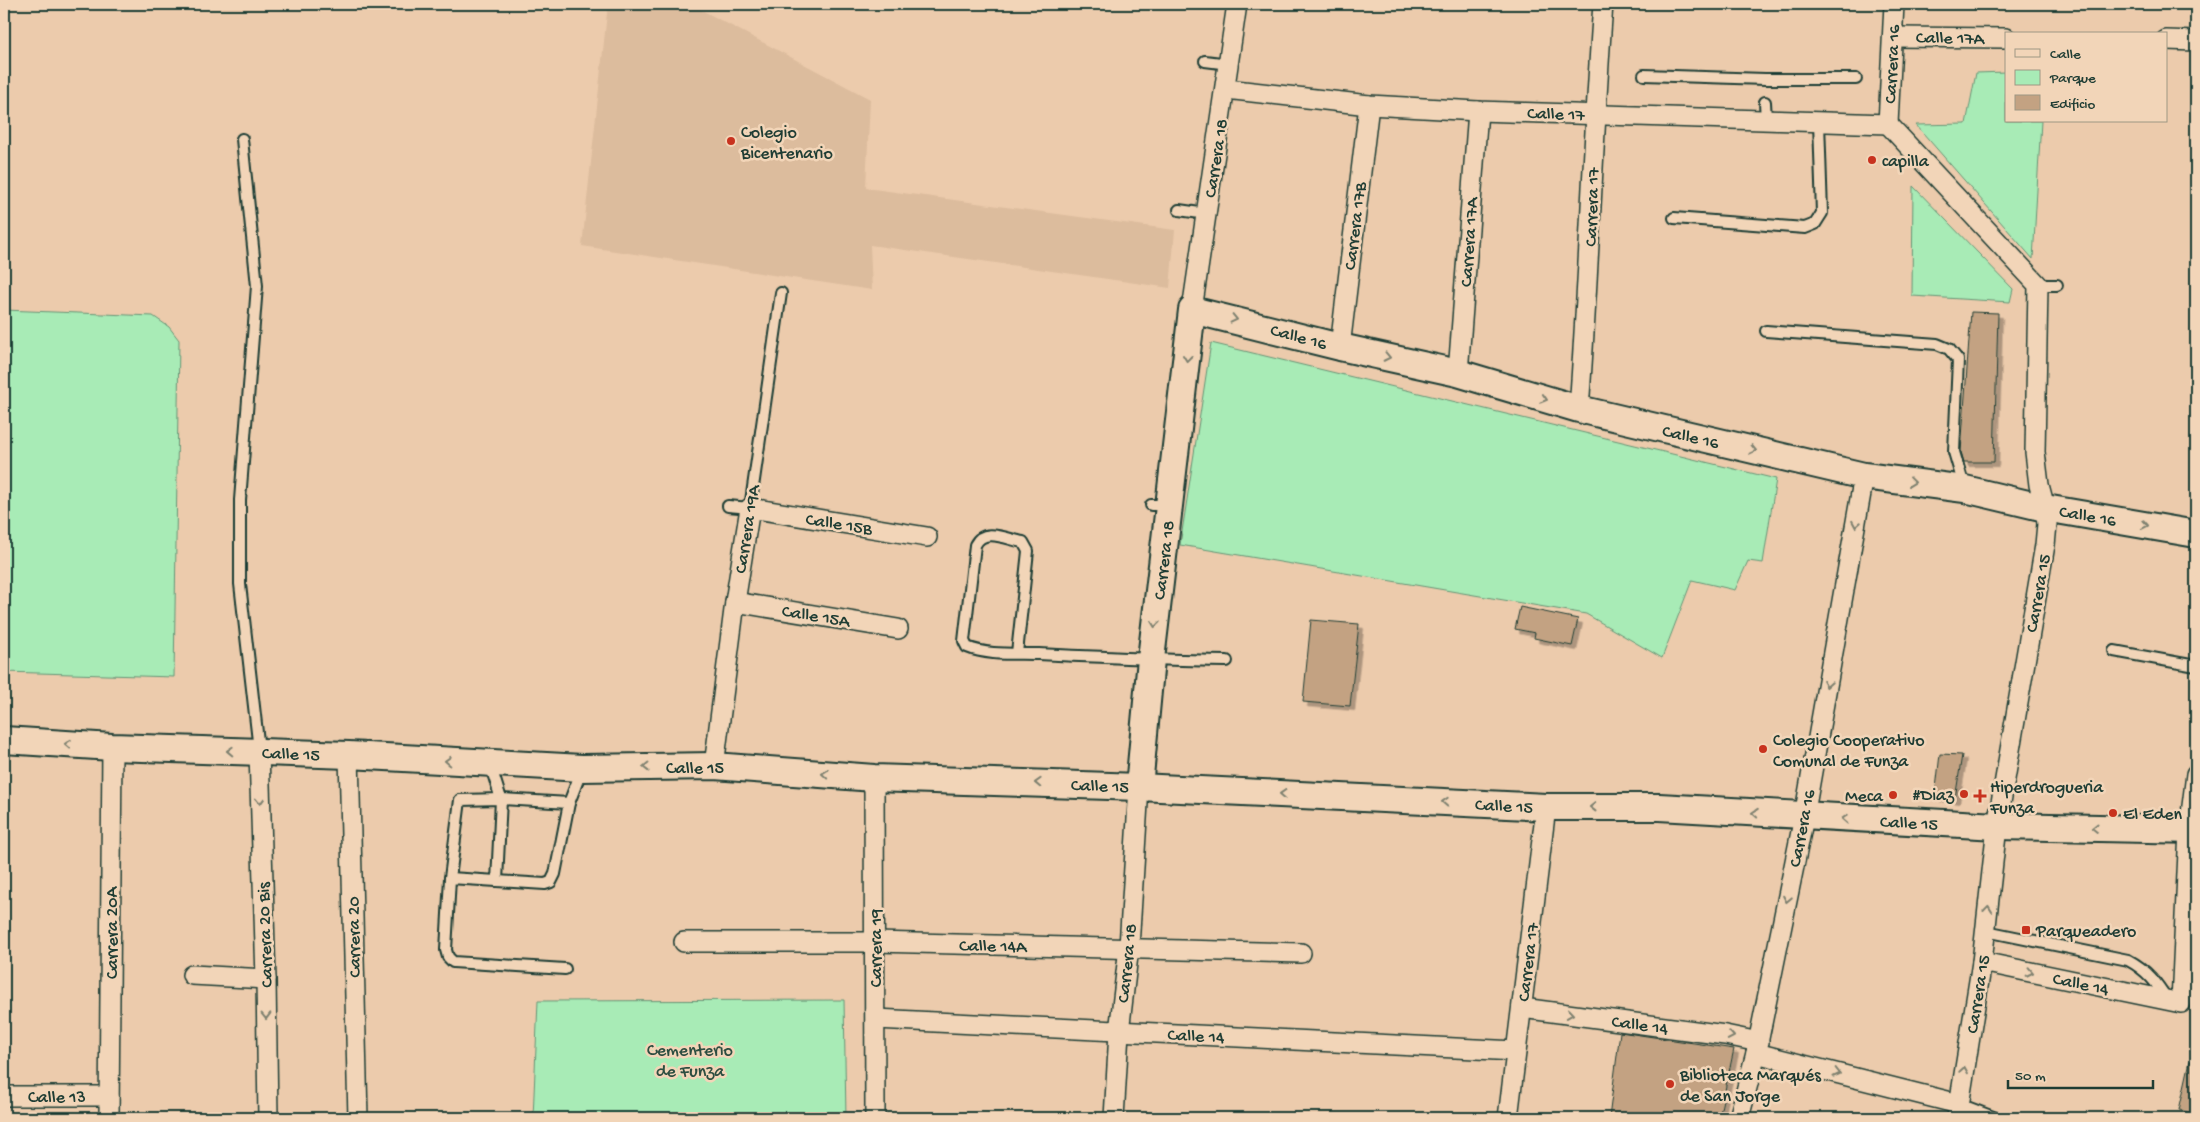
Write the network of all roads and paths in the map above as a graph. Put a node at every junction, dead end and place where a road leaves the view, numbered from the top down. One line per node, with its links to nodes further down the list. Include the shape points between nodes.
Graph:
1 (1237, 4): 9 (street, Carrera 18)
2 (1603, 4): 15 (street, Carrera 17)
3 (1894, 4): 4 (street, Carrera 16)
4 (1893, 37): 5 (street, Calle 17A); 17 (street, Carrera 16)
5 (2005, 38)
6 (2168, 40): 7 (street)
7 (2196, 41)
8 (1205, 61): 9 (lane)
9 (1229, 64): 12 (street, Carrera 18)
10 (1644, 75): 11 (lane)
11 (1856, 80)
12 (1226, 89): 13 (street, Calle 17); 20 (street, Carrera 18)
13 (1369, 105): 14 (street, Calle 17); 25 (street, Carrera 17B)
14 (1478, 111): 15 (street, Calle 17); 26 (street, Carrera 17A)
15 (1595, 114): 16 (street, Calle 17, via 1765,111); 27 (street, Carrera 17)
16 (1819, 122): 17 (street, Calle 17); 21 (lane, via 1822,213 1815,224 1805,228)
17 (1888, 124): 32 (street, Carrera 15, via 2047,285 2035,452)
18 (242, 139): 44 (lane, via 256,286 240,500 240,584)
19 (1179, 210): 20 (lane)
20 (1207, 214): 23 (street, Carrera 18)
21 (1674, 218)
22 (781, 293): 31 (lane, Carrera 19A)
23 (1192, 310): 25 (street, Calle 16, one-way to 25); 39 (street, Carrera 18, one-way to 39, via 1160,505)
24 (1766, 331): 29 (lane, via 1937,344 1949,349 1958,360 1954,452)
25 (1340, 347): 26 (street, Calle 16, one-way to 26)
26 (1458, 373): 27 (street, Calle 16, one-way to 27)
27 (1579, 409): 28 (street, Calle 16, one-way to 28)
28 (1864, 476): 29 (street, Calle 16, one-way to 29); 55 (street, Carrera 16, one-way to 55)
29 (1965, 489): 32 (street, Calle 16)
30 (728, 506): 31 (lane)
31 (750, 508): 34 (street, Calle 15B); 35 (street, Carrera 19A)
32 (2045, 508): 33 (street, Calle 16, one-way to 33); 56 (street, Carrera 15, via 2046,545)
33 (2196, 534)
34 (927, 537)
35 (735, 602): 36 (street, Calle 15A); 47 (street, Carrera 19A)
36 (898, 629)
37 (2114, 651): 41 (lane)
38 (1017, 653): 38 (lane, via 1028,551 1023,542 986,534 975,545 964,641 967,647 975,650); 39 (lane)
39 (1151, 659): 40 (lane); 51 (street, Carrera 18)
40 (1227, 661)
41 (2196, 666)
42 (4, 740): 43 (street, Calle 15, one-way to 42)
43 (112, 747): 44 (street, Calle 15, one-way to 43); 76 (street, Carrera 20A)
44 (259, 752): 45 (street, Calle 15); 68 (street, Carrera 20 Bis, one-way to 68)
45 (349, 755): 46 (street, Calle 15, one-way to 45); 80 (street, Carrera 20)
46 (490, 763): 48 (street, Calle 15); 52 (lane)
47 (714, 766): 48 (street, Calle 15, one-way to 48); 50 (street, Calle 15, one-way to 47)
48 (582, 768): 53 (lane)
49 (2196, 774): 57 (street)
50 (874, 778): 51 (street, Calle 15, one-way to 50); 62 (street, Carrera 19)
51 (1139, 787): 54 (street, Calle 15, one-way to 51); 63 (street, Carrera 18)
52 (502, 799): 53 (lane); 58 (lane, via 460,800); 59 (lane)
53 (569, 803): 59 (lane, via 551,882)
54 (1546, 806): 55 (street, Calle 15, one-way to 54, via 1659,807); 70 (street, Carrera 17)
55 (1804, 817): 56 (street, Calle 15, one-way to 55); 73 (street, Carrera 16, one-way to 73)
56 (1997, 826): 57 (street, Calle 15, one-way to 56); 60 (street, Carrera 15, one-way to 56)
57 (2193, 830): 69 (street)
58 (450, 878): 59 (lane); 66 (lane, via 446,950 453,962)
59 (497, 881)
60 (1986, 931): 65 (street, Carrera 15); 69 (lane, via 2128,960 2156,981)
61 (684, 942): 62 (street, Calle 14A)
62 (875, 942): 63 (street, Calle 14A); 71 (street, Carrera 19)
63 (1129, 947): 64 (street, Calle 14A); 72 (street, Carrera 18)
64 (1301, 952)
65 (1982, 962): 69 (street, Calle 14, one-way to 69); 77 (street, Carrera 15, one-way to 65)
66 (565, 969)
67 (192, 975): 68 (street)
68 (266, 979): 79 (street, Carrera 20 Bis, one-way to 79)
69 (2174, 1002)
70 (1522, 1008): 73 (street, Calle 14, one-way to 73, via 1725,1035); 74 (street, Carrera 17)
71 (876, 1019): 72 (street, Calle 14); 81 (street, Carrera 19)
72 (1119, 1032): 74 (street, Calle 14); 82 (street, Carrera 18)
73 (1757, 1047): 77 (street, Calle 14, one-way to 77); 84 (street, Carrera 16)
74 (1516, 1051): 83 (street, Carrera 17)
75 (4, 1096): 76 (street, Calle 13)
76 (109, 1096): 78 (street, Carrera 20A)
77 (1958, 1111): 85 (lane)
78 (109, 1118)
79 (268, 1118)
80 (358, 1118)
81 (875, 1118)
82 (1114, 1118)
83 (1508, 1118)
84 (1739, 1118)
85 (1996, 1118)

